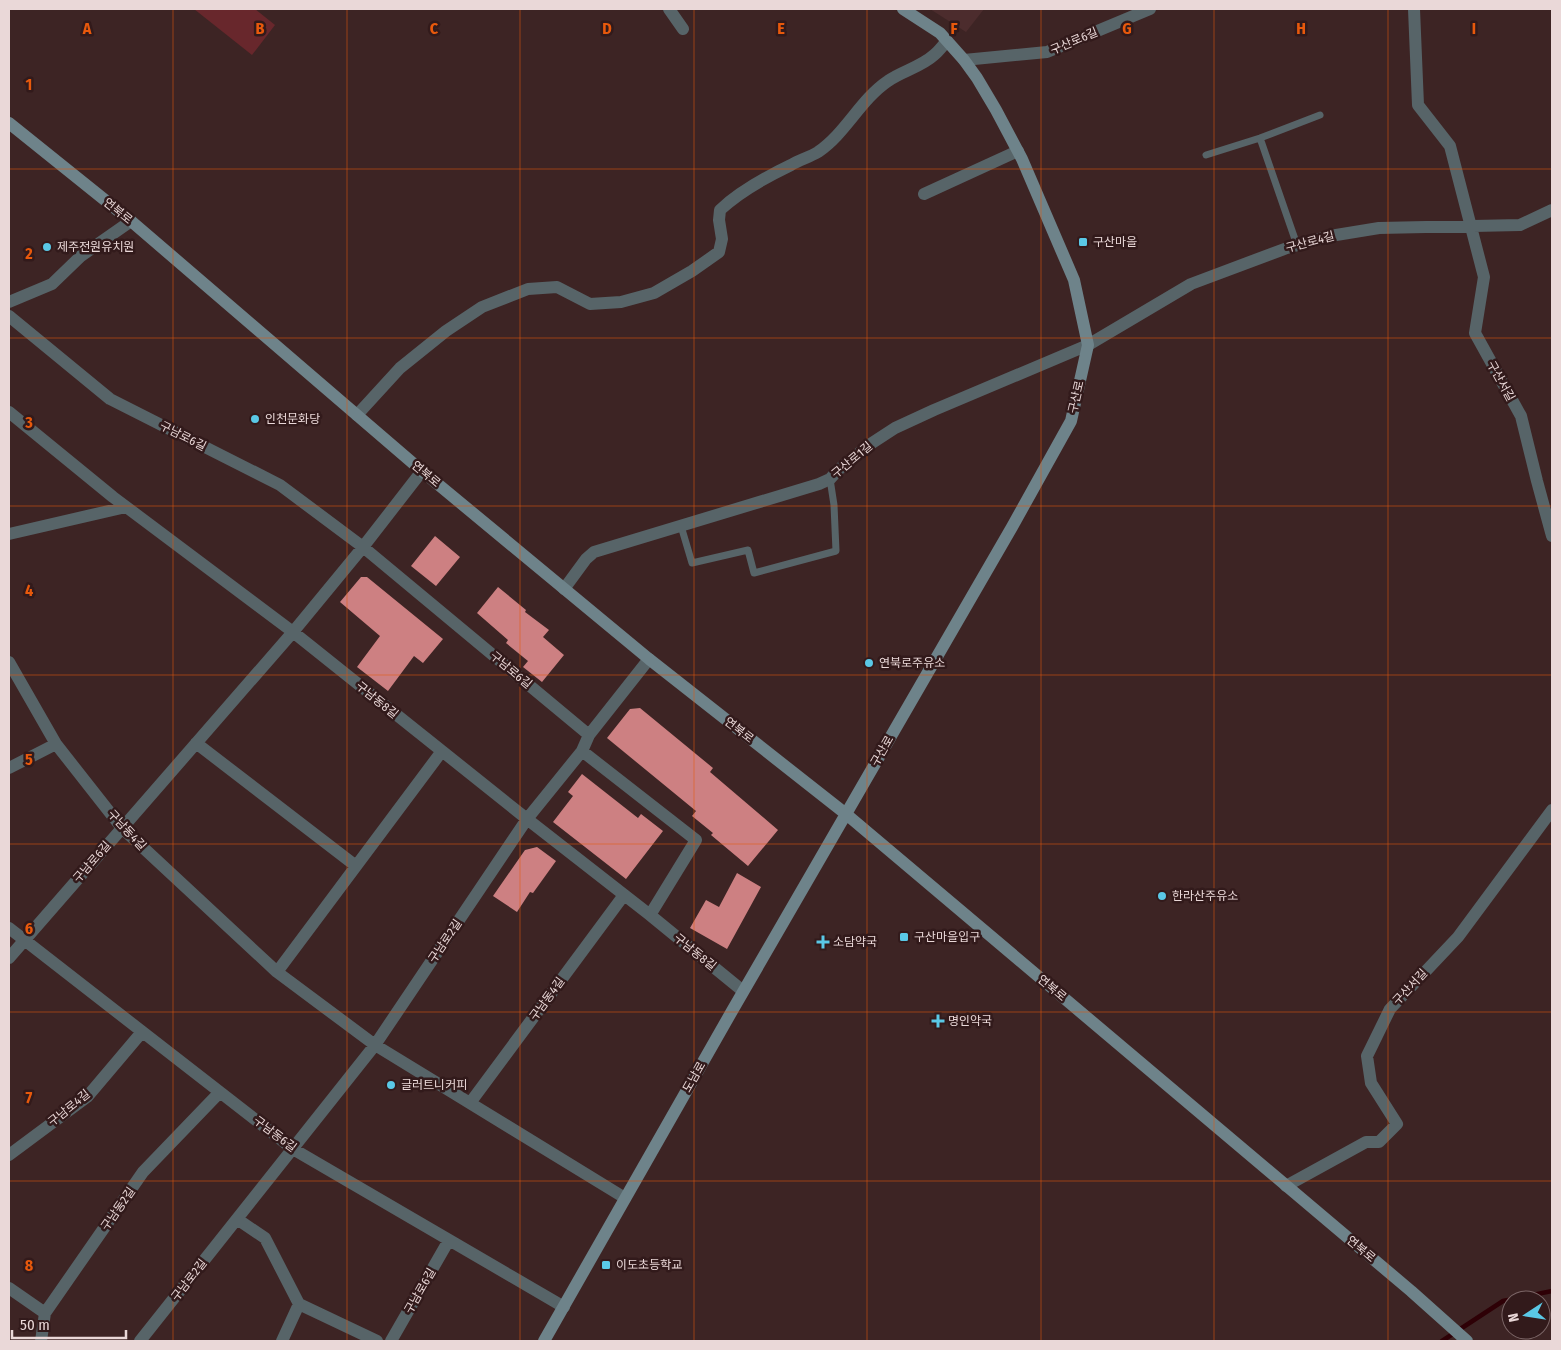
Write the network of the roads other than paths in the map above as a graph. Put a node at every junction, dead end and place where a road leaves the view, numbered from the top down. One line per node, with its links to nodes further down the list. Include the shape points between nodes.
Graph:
1 (669, 9): 5 (street)
2 (903, 9): 6 (main road, 구산로)
3 (1150, 9): 7 (street, 구산로6길, via 1047,52)
4 (1414, 9): 16 (street, 구산서길, via 1418,105 1450,146)
5 (683, 29)
6 (947, 41): 7 (main road, 구산로); 22 (street, via 934,56 887,81 871,94 838,134 818,152 763,180 720,210 722,239 719,252 692,271 654,293 621,302 590,304 556,288 528,289 482,307 400,368)
7 (964, 60): 11 (main road, 구산로)
8 (1320, 115): 10 (lane)
9 (9, 123): 15 (main road, 연북로)
10 (1260, 138): 12 (lane); 17 (lane)
11 (1018, 151): 13 (street); 20 (main road, 구산로, via 1074,280)
12 (1206, 155)
13 (924, 194)
14 (1552, 210): 16 (street, 구산로4길, via 1520,225)
15 (131, 222): 18 (street, via 81,256 52,284); 22 (main road, 연북로)
16 (1470, 225): 17 (street, 구산로4길, via 1379,228); 28 (street, 구산서길, via 1484,278 1475,333 1521,416)
17 (1297, 245): 20 (street, 구산로4길, via 1191,284)
18 (9, 302)
19 (9, 316): 29 (street, 구남로6길, via 110,399 280,485)
20 (1088, 345): 24 (street, 구산로1길, via 895,428 865,448); 41 (main road, 구산로, via 1070,421)
21 (9, 412): 25 (street, 구남동8길)
22 (356, 415): 23 (main road, 연북로)
23 (422, 471): 29 (street, 구남로6길); 30 (main road, 연북로)
24 (830, 479): 26 (street, 구산로1길); 26 (lane, via 836,551 754,573 748,550 692,563)
25 (126, 507): 27 (street); 31 (street, 구남동8길)
26 (681, 526): 30 (street, 구산로1길, via 594,552)
27 (9, 534)
28 (1552, 536)
29 (363, 548): 31 (street, 구남로6길); 34 (street, 구남로6길)
30 (564, 589): 32 (main road, 연북로)
31 (293, 632): 36 (street, 구남로6길); 38 (street, 구남동8길)
32 (648, 660): 34 (street, 구남로2길); 41 (main road, 연북로)
33 (9, 662): 35 (street, 구남동4길)
34 (589, 736): 37 (street, 구남로2길)
35 (56, 744): 39 (street); 43 (street, 구남동4길)
36 (196, 744): 43 (street, 구남로6길); 44 (street)
37 (582, 750): 42 (street, 구남로2길); 46 (street, via 696,840)
38 (442, 751): 42 (street, 구남동8길); 44 (street)
39 (9, 768)
40 (1552, 810): 58 (street, 구산서길, via 1458,937 1390,1009 1367,1056 1371,1083 1397,1124 1379,1142 1366,1142)
41 (846, 814): 51 (main road, 도남로); 58 (main road, 연북로)
42 (527, 819): 45 (street, 구남동8길); 53 (street, 구남로2길)
43 (122, 828): 48 (street, 구남로6길); 50 (street, 구남동4길)
44 (356, 866): 50 (street)
45 (624, 895): 46 (street, 구남동8길); 55 (street, 구남동4길)
46 (650, 915): 51 (street, 구남동8길)
47 (9, 928): 48 (street, 구남동6길)
48 (24, 941): 49 (street, 구남로6길); 52 (street, 구남동6길)
49 (9, 958)
50 (278, 972): 53 (street, 구남동4길)
51 (743, 991): 59 (main road, 도남로)
52 (142, 1032): 54 (street, 구남동6길); 57 (street, 구남로4길, via 87,1097)
53 (375, 1045): 55 (street, 구남동4길); 56 (street, 구남로2길)
54 (220, 1092): 56 (street, 구남동6길); 65 (street, 구남동2길, via 143,1172)
55 (470, 1103): 59 (street, 구남동4길)
56 (293, 1149): 60 (street, 구남로2길); 61 (street, 구남동6길)
57 (9, 1154)
58 (1286, 1186): 72 (main road, 연북로)
59 (625, 1198): 64 (main road, 도남로)
60 (237, 1218): 63 (street, via 265,1238); 67 (street, 구남로2길)
61 (449, 1240): 64 (street, 구남동6길); 70 (street, 구남로6길)
62 (9, 1288): 65 (street)
63 (299, 1304): 68 (street); 69 (street)
64 (564, 1307): 71 (main road, 도남로)
65 (45, 1313): 66 (street, 구남동2길)
66 (41, 1341)
67 (140, 1341)
68 (282, 1341)
69 (377, 1341)
70 (391, 1341)
71 (544, 1341)
72 (1467, 1341)

